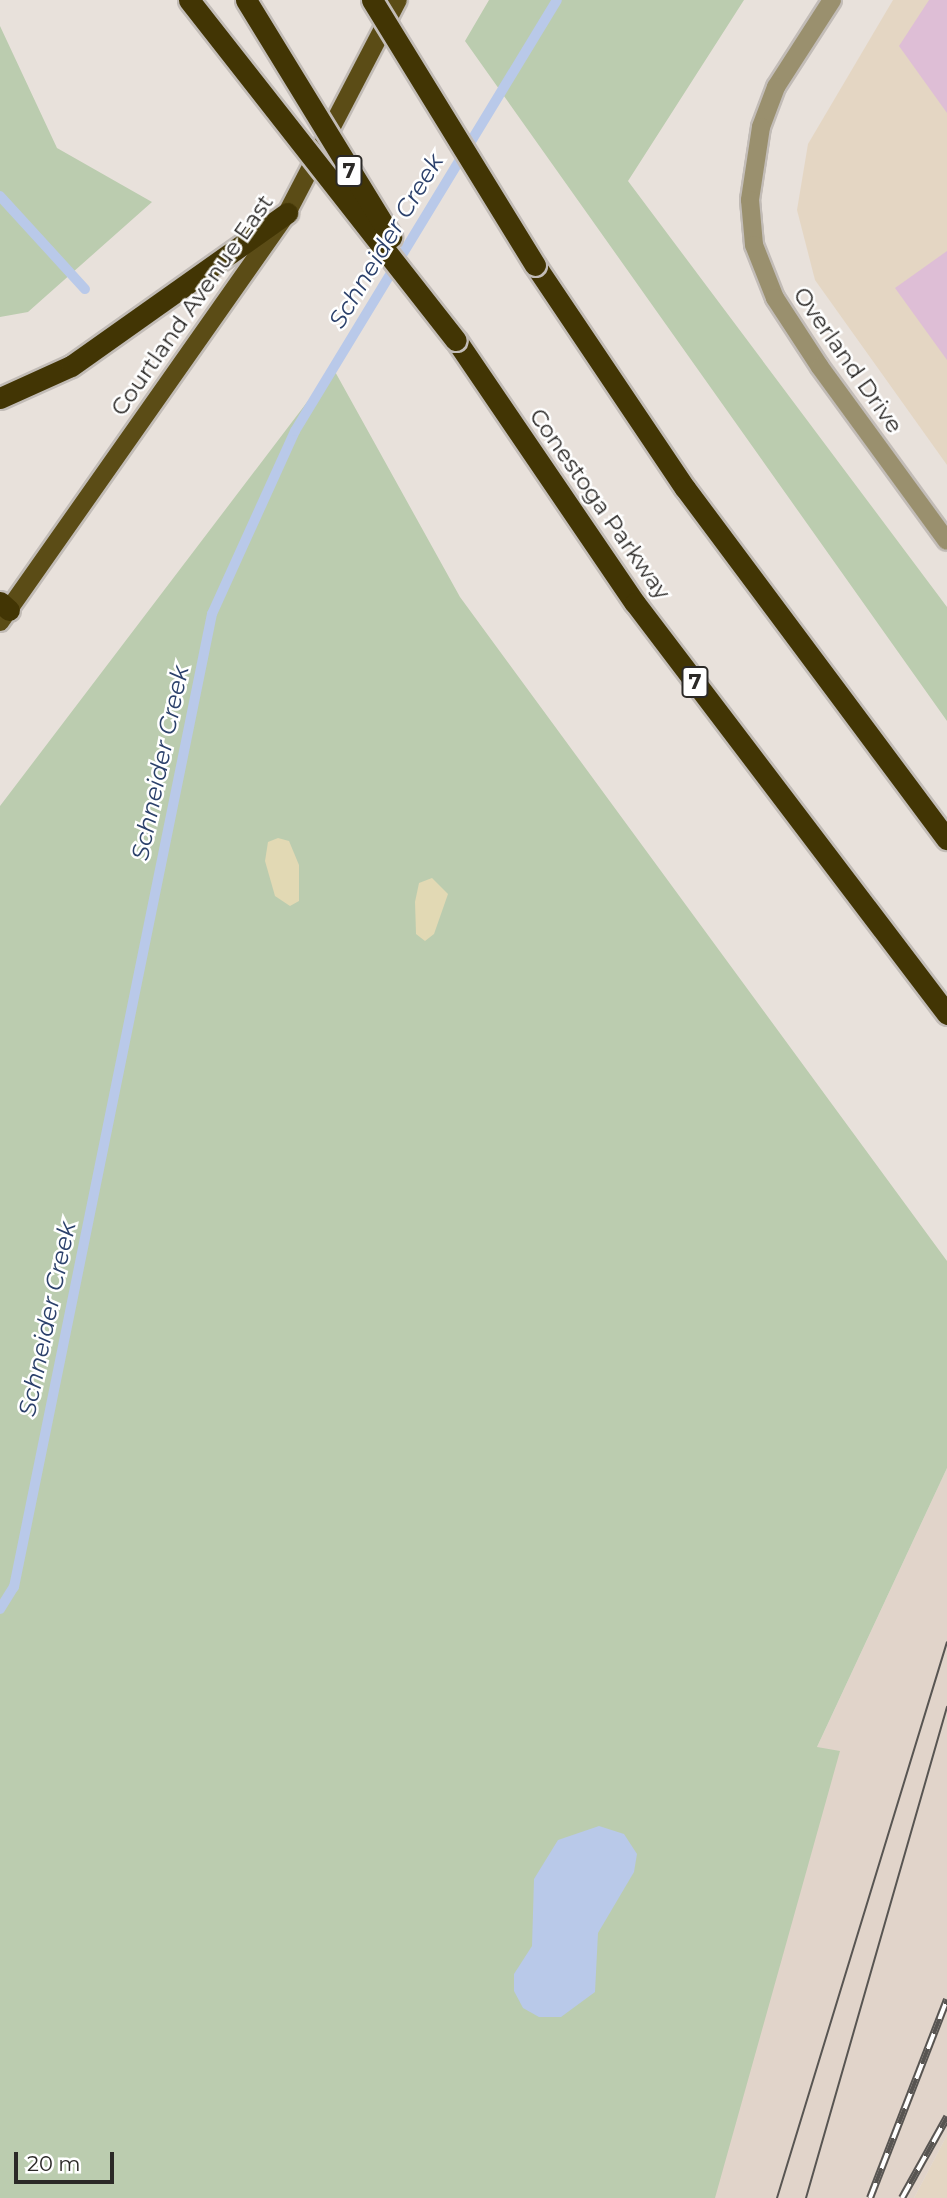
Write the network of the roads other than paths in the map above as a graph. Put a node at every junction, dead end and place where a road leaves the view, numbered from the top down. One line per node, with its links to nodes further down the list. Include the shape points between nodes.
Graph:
1 (189, 0): 7 (highway, bridge)
2 (246, 0): 7 (highway, Conestoga Parkway / 7, bridge)
3 (372, 0): 11 (highway, bridge, via 535,265 685,488)
4 (398, 0): 6 (main road, Courtland Avenue East)
5 (832, 0): 9 (street, Overland Drive, via 776,86 761,127 750,200 754,245 775,298)
6 (287, 213): 8 (highway, via 71,366); 10 (main road, Courtland Avenue East)
7 (456, 340): 12 (highway, Conestoga Parkway / 7, via 635,603)
8 (0, 398)
9 (947, 541)
10 (3, 611)
11 (947, 839)
12 (947, 1014)

